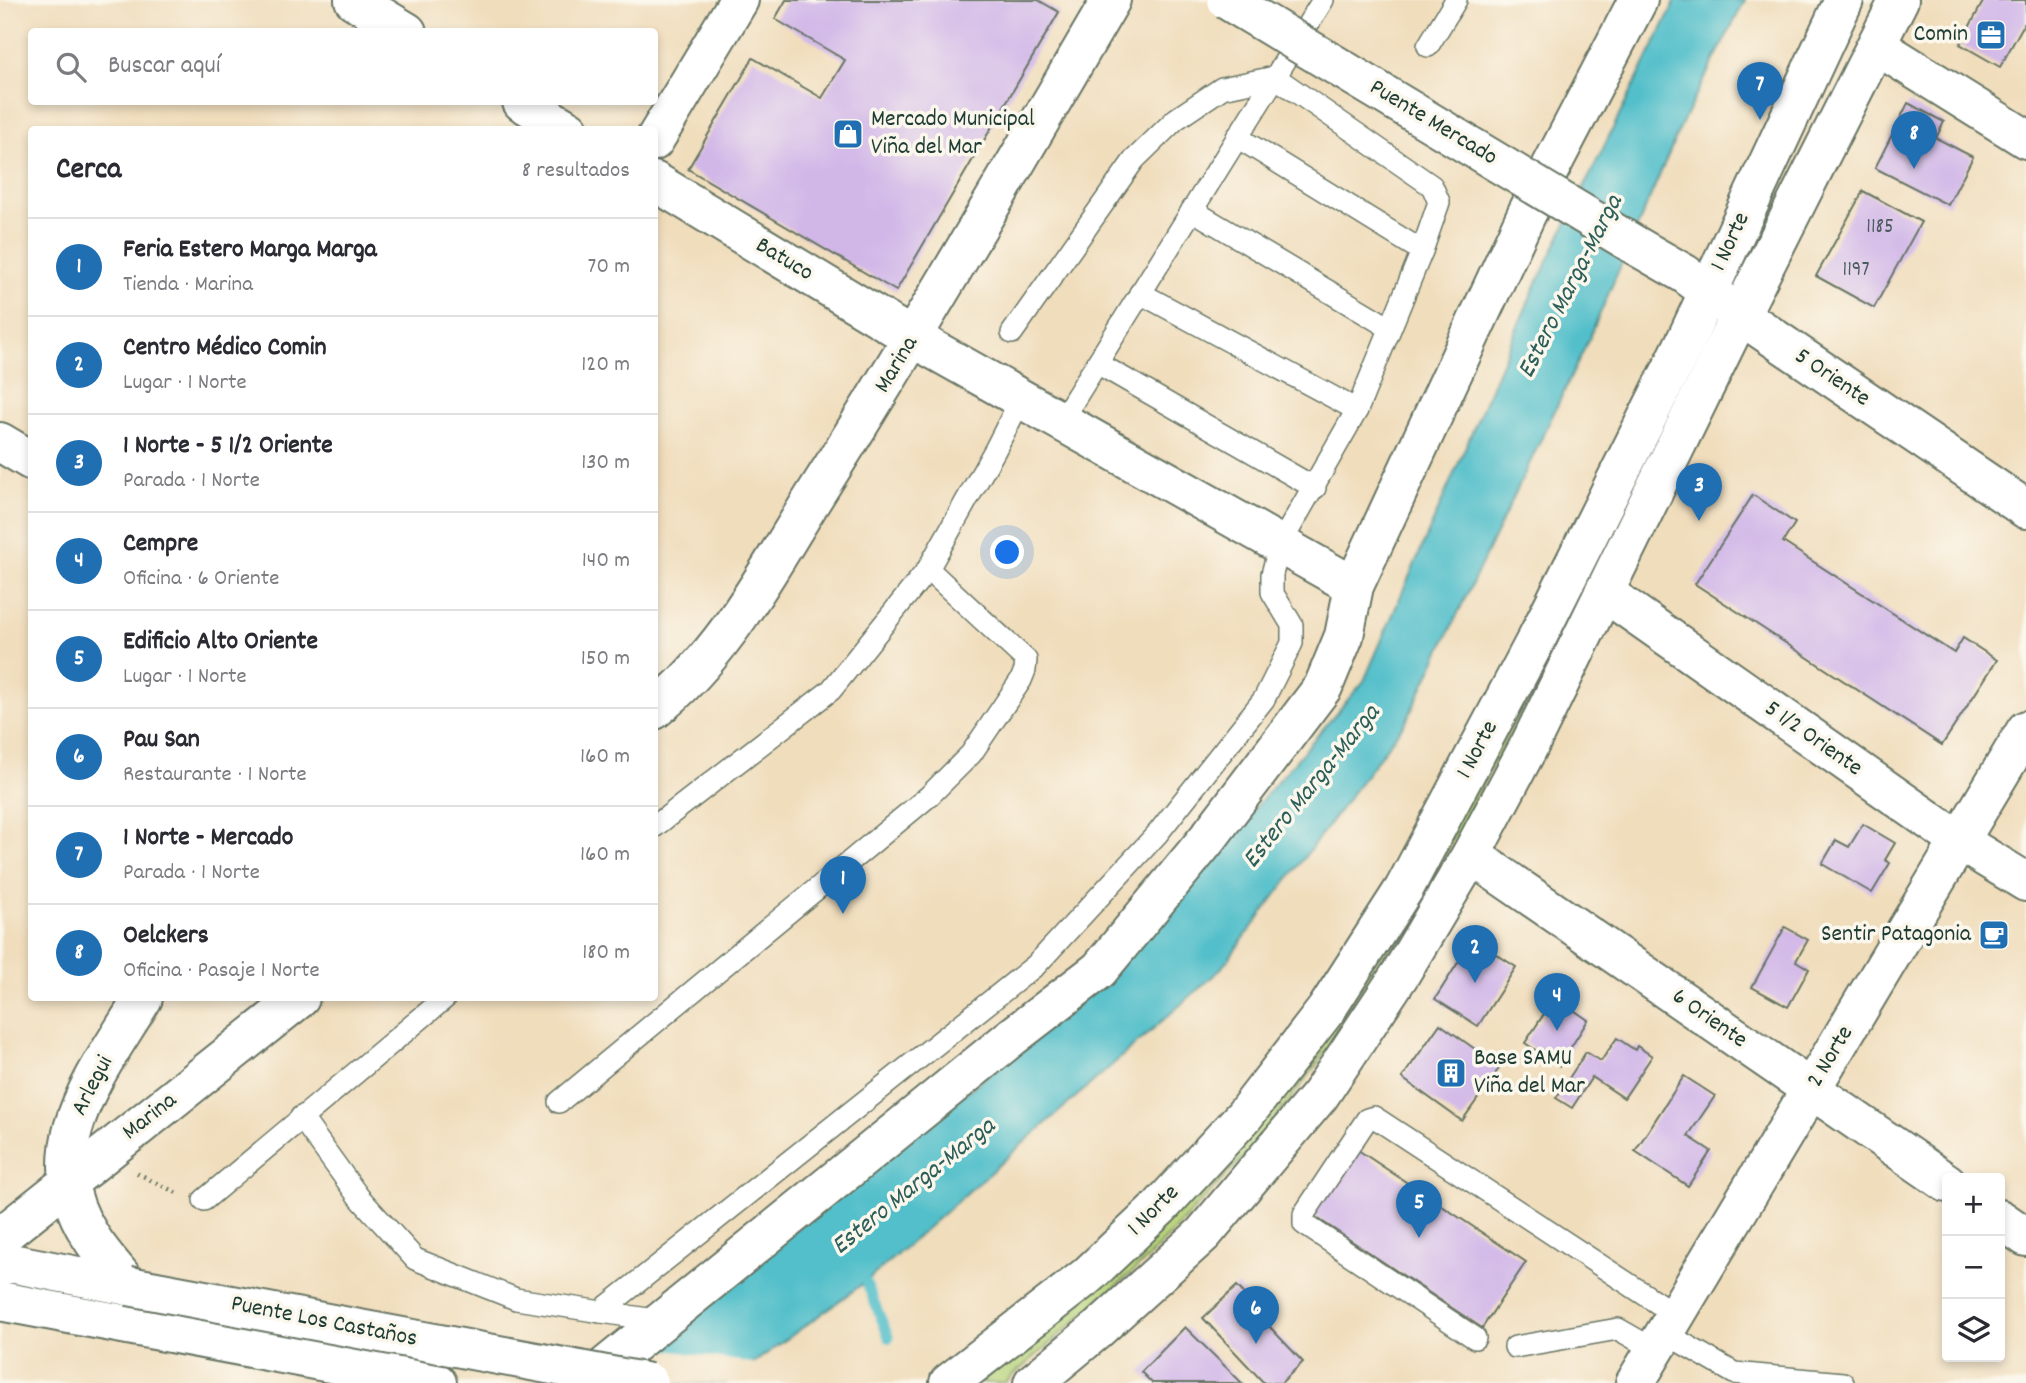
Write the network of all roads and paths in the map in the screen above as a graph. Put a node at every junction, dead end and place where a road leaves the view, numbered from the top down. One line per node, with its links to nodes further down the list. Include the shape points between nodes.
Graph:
1 (354, 0): 10 (main road)
2 (1227, 0): 21 (main road, Puente Mercado, bridge)
3 (1323, 0): 13 (lane)
4 (1456, 0): 11 (lane)
5 (1639, 0): 39 (main road, via 1527,213)
6 (1844, 0): 23 (main road, 1 Norte)
7 (1899, 0): 12 (main road, 1 Norte)
8 (734, 2): 16 (main road)
9 (1106, 2): 28 (main road, Marina)
10 (400, 28)
11 (1428, 46)
12 (1877, 46): 18 (main road); 25 (main road, 1 Norte)
13 (1275, 78): 17 (lane); 22 (lane, via 1432,186 1439,202); 27 (lane, via 1222,88 1177,119 1134,160)
14 (527, 105): 15 (main road)
15 (562, 126)
16 (658, 134)
17 (1237, 137): 20 (lane); 22 (lane)
18 (2026, 139)
19 (658, 183): 28 (main road, Batuco)
20 (1192, 210): 24 (lane); 26 (lane)
21 (1639, 247): 23 (main road, 5 Oriente)
22 (1422, 251): 26 (lane)
23 (1708, 291): 25 (main road, 5 Oriente); 70 (main road, 1 Norte, via 1537,638 1417,865 1326,1010 1244,1116 1160,1207 1087,1276)
24 (1140, 293): 29 (lane); 31 (lane)
25 (1740, 315): 36 (main road, 5 Oriente); 40 (main road, 1 Norte)
26 (1390, 328): 31 (lane)
27 (1012, 333)
28 (913, 338): 30 (main road, Batuco); 41 (main road, Marina, via 735,620 711,653)
29 (1097, 363): 32 (lane); 35 (lane)
30 (1021, 397): 32 (main road, Batuco); 38 (lane)
31 (1357, 410): 35 (lane)
32 (1061, 421): 37 (main road, Batuco)
33 (0, 442): 34 (main road)
34 (28, 459)
35 (1315, 488): 37 (lane)
36 (2026, 509)
37 (1280, 545): 39 (main road, Batuco); 62 (lane, via 1272,592 1292,625 1292,643 1264,699 1158,833 1036,965)
38 (928, 569): 43 (lane, via 831,690); 51 (lane, via 1026,660 1021,680 971,754 929,796)
39 (1354, 586): 63 (main road, via 1344,636 1323,687 1208,838 1099,970)
40 (1604, 592): 44 (main road, 5 1/2 Oriente); 45 (main road, 1 Norte)
41 (658, 706)
42 (2026, 730): 44 (main road, 2 Norte)
43 (658, 824)
44 (1959, 841): 46 (main road, 5 1/2 Oriente); 50 (main road, 2 Norte)
45 (1471, 855): 50 (main road, 6 Oriente); 71 (main road, 1 Norte, via 1401,973 1320,1095 1203,1234)
46 (2026, 881)
47 (141, 1001): 55 (main road, Arlegui, via 77,1111 66,1160)
48 (296, 1001): 53 (main road, Marina)
49 (442, 1001): 52 (lane)
50 (1811, 1089): 54 (main road, 6 Oriente); 64 (main road, 2 Norte)
51 (559, 1102)
52 (301, 1117): 56 (lane); 62 (lane, via 358,1196 415,1259 516,1299)
53 (102, 1155): 55 (main road, Marina); 56 (path, via 178,1194)
54 (1942, 1180)
55 (68, 1182): 59 (main road, Marina); 60 (main road, Arlegui, via 89,1236)
56 (204, 1200)
57 (2005, 1222): 58 (main road)
58 (2026, 1237)
59 (5, 1255): 60 (main road, Puente Los Castaños)
60 (129, 1286): 69 (main road, Puente Los Castaños, bridge)
61 (0, 1301): 67 (main road, Puente Los Castaños)
62 (600, 1311): 63 (lane)
63 (661, 1321): 68 (main road)
64 (1665, 1332): 65 (lane, via 1374,1117 1367,1119 1304,1214 1304,1224); 66 (lane, via 1618,1329); 72 (main road, 2 Norte); 73 (lane, via 1734,1373)
65 (1475, 1338)
66 (1515, 1347)
67 (437, 1383)
68 (585, 1383)
69 (649, 1383)
70 (949, 1383)
71 (1033, 1383)
72 (1635, 1383)
73 (1843, 1383)

